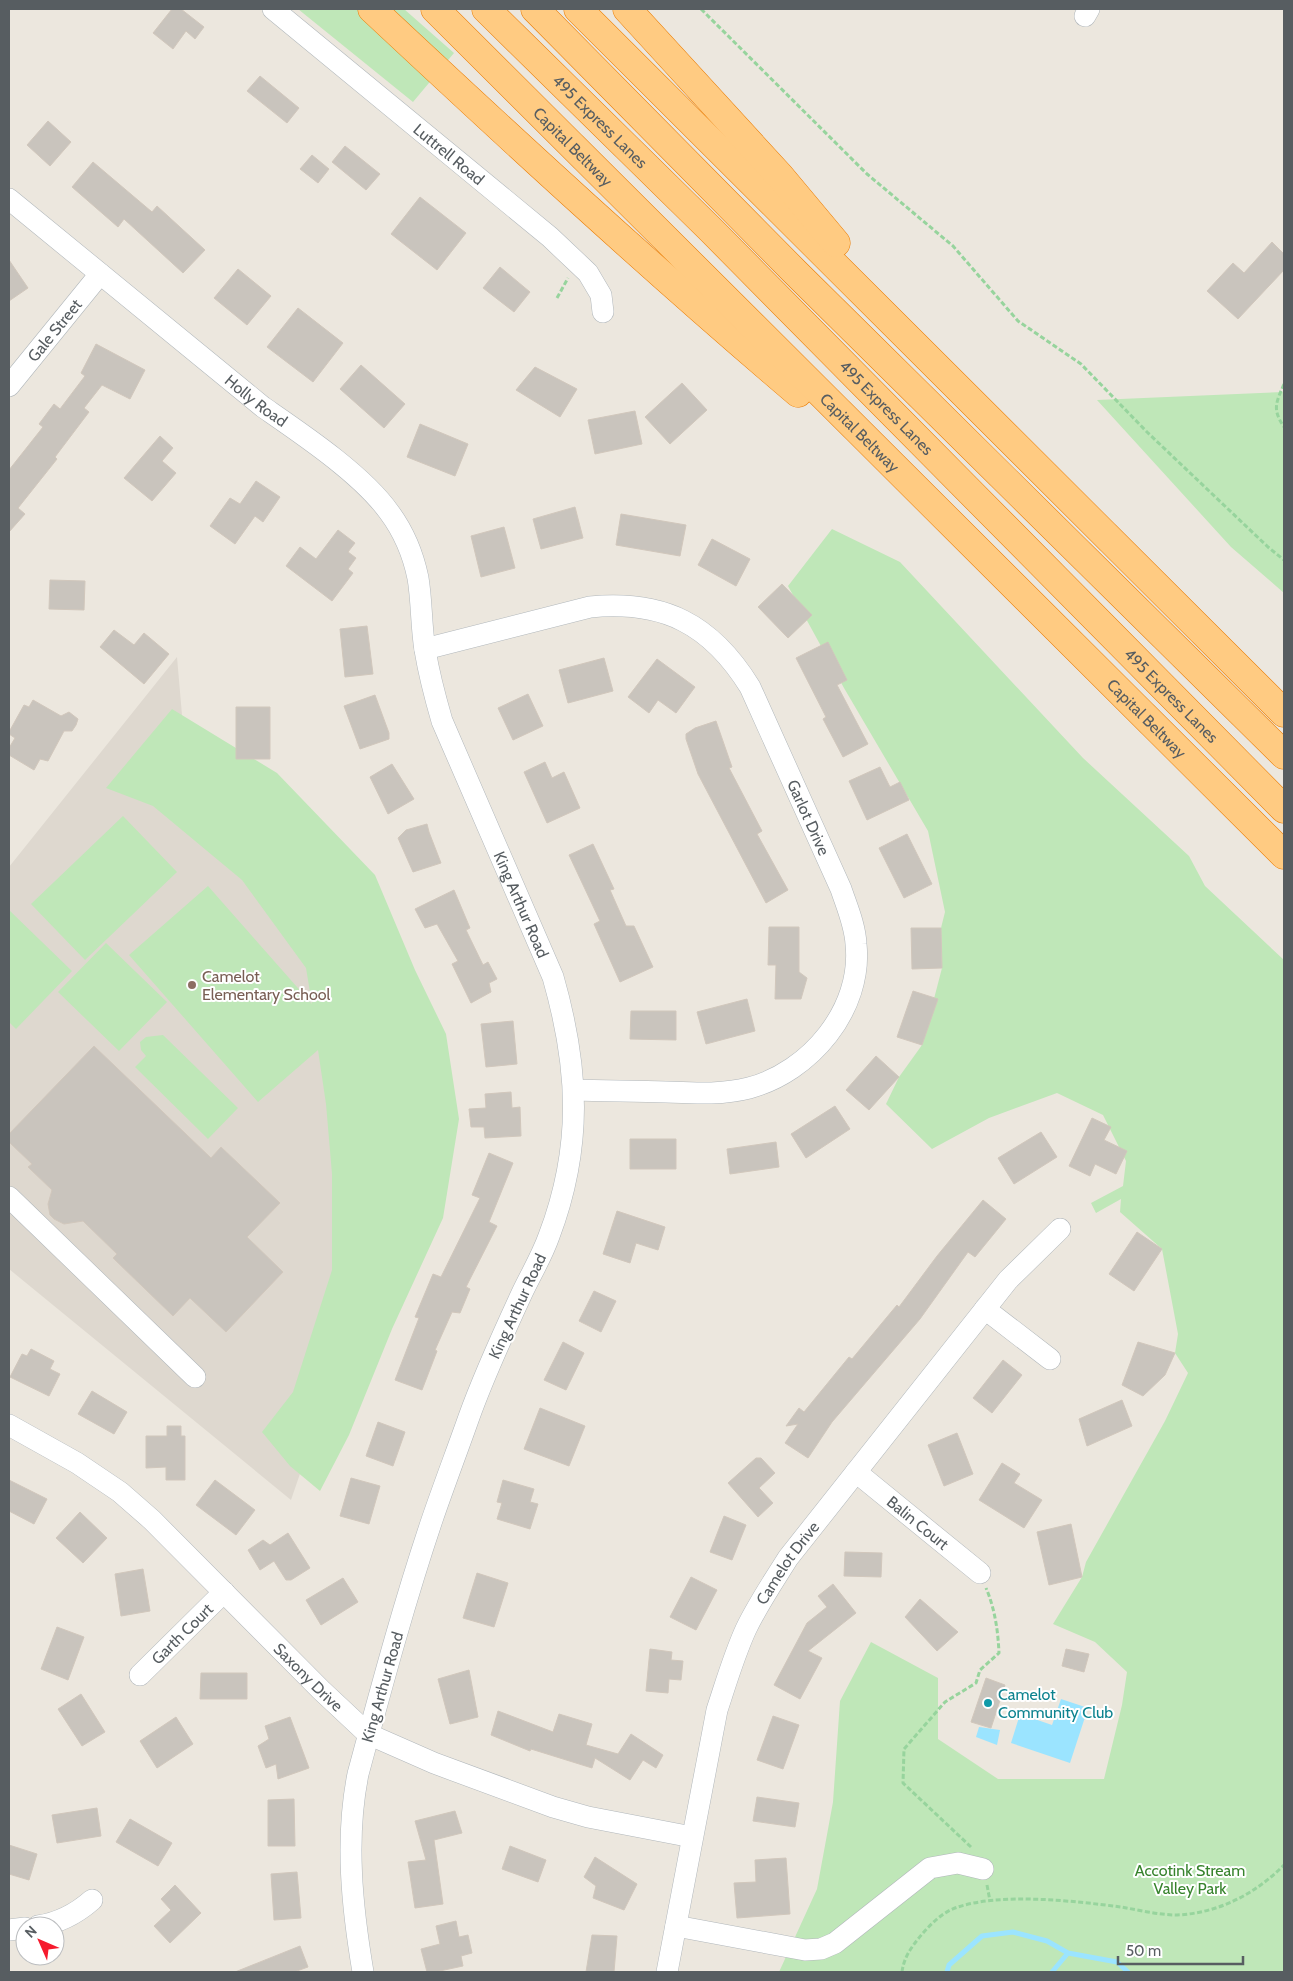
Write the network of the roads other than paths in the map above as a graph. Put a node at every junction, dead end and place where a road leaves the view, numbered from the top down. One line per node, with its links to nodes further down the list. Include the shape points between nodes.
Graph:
1 (273, 9): 10 (street, Luttrell Road, via 550,237 588,274 601,295)
2 (372, 9): 13 (highway, via 747,350)
3 (435, 9): 13 (highway, Capital Beltway)
4 (486, 9): 17 (highway, 495 Express Lanes, via 710,230)
5 (535, 9): 16 (highway, 495 Express Lanes, via 802,279)
6 (578, 9): 11 (highway)
7 (627, 9): 11 (highway, via 780,176)
8 (9, 199): 9 (street, Holly Road)
9 (100, 274): 12 (street, Gale Street); 14 (street, Holly Road, via 375,494 398,525 413,558)
10 (603, 312)
11 (948, 376): 15 (highway)
12 (9, 386)
13 (950, 521): 18 (highway, Capital Beltway)
14 (425, 649): 19 (street, King Arthur Road, via 431,686 442,721 553,977 571,1054); 19 (street, Garlot Drive, via 590,607 614,604 661,612 702,632 737,666 750,687 834,873 852,922 856,967 844,1009 816,1049 789,1069 750,1088 731,1091)
15 (1284, 713)
16 (1284, 755)
17 (1284, 809)
18 (1284, 855)
19 (574, 1090): 30 (street, King Arthur Road, via 573,1132 561,1202 468,1420 432,1521)
20 (9, 1197): 21 (street, via 195,1377 174,1371)
21 (9, 1211)
22 (1060, 1229): 23 (street, Camelot Drive, via 1008,1280)
23 (985, 1309): 24 (street); 26 (street, Camelot Drive)
24 (1050, 1359)
25 (9, 1425): 28 (street, Saxony Drive, via 77,1463 120,1492)
26 (856, 1472): 27 (street, Balin Court); 31 (street, Camelot Drive, via 788,1558 764,1594 746,1631 717,1710)
27 (980, 1573)
28 (224, 1592): 29 (street, Garth Court); 30 (street, Saxony Drive)
29 (140, 1676)
30 (368, 1734): 31 (street, Saxony Drive, via 434,1763 553,1807); 36 (street, King Arthur Road, via 352,1800 350,1831 351,1872)
31 (692, 1837): 35 (street, Camelot Drive)
32 (983, 1869): 35 (street, via 958,1863 930,1868 850,1932 820,1949 806,1950)
33 (92, 1900): 34 (street)
34 (65, 1918)
35 (676, 1926): 37 (street, Camelot Drive)
36 (363, 1972)
37 (667, 1972)

